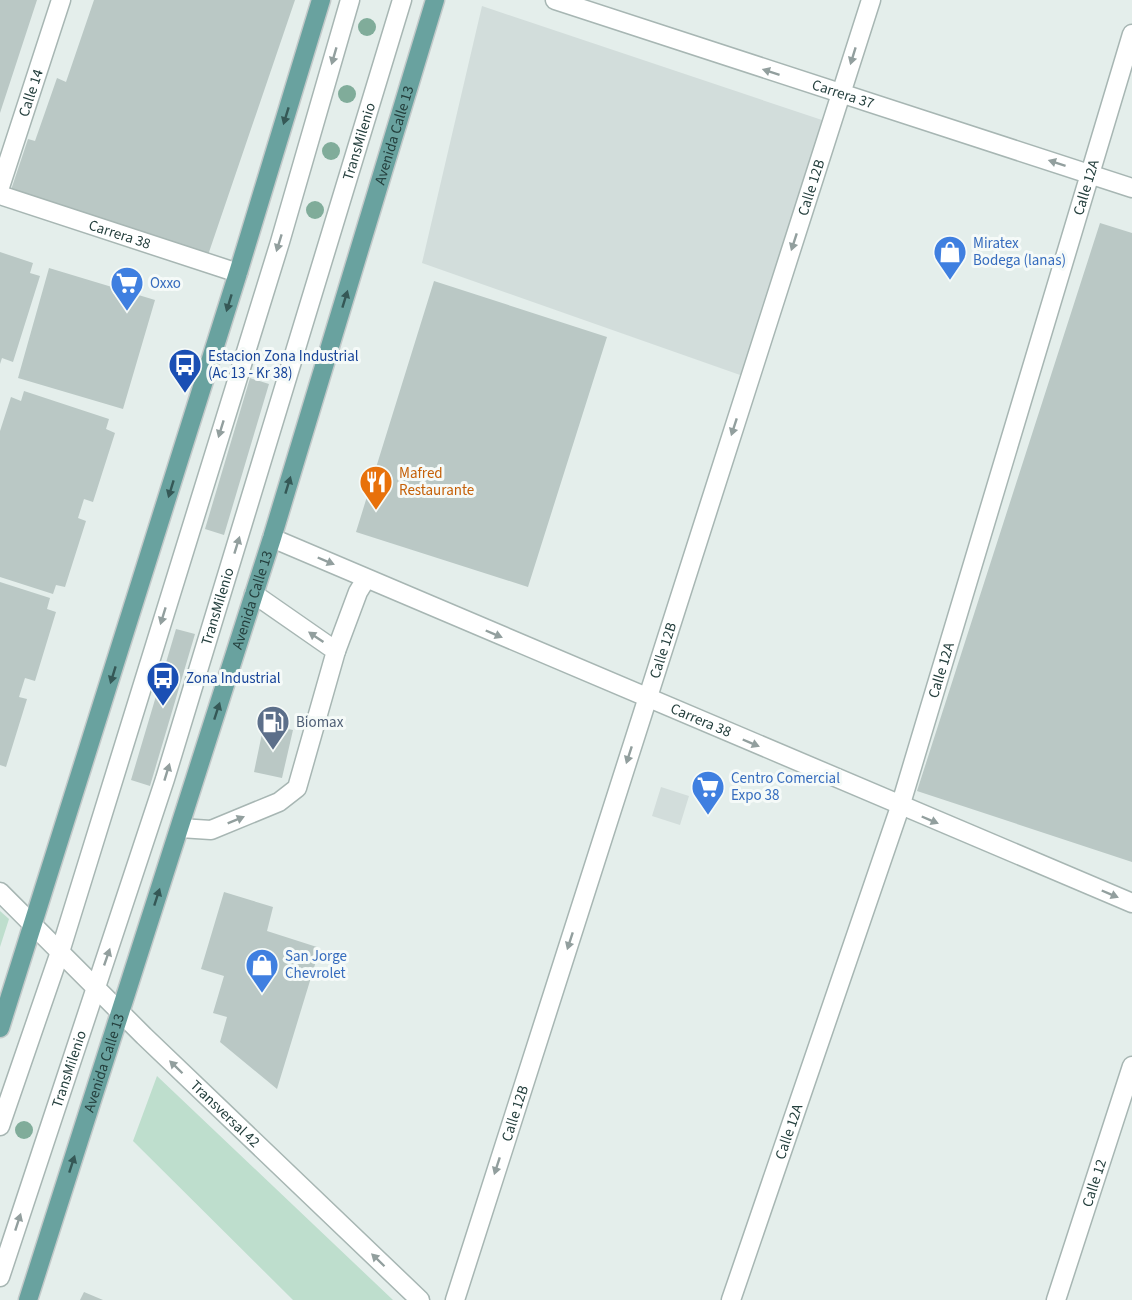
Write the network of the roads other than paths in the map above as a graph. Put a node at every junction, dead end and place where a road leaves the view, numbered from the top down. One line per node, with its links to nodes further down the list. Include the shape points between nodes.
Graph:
1 (61, 0): 11 (street, Calle 14)
2 (321, 0): 14 (main road, one-way to 14)
3 (350, 0): 25 (street, one-way to 25, via 280,242)
4 (402, 0): 26 (street, TransMilenio, one-way to 4, via 169,768)
5 (435, 0): 15 (main road, Avenida Calle 13, one-way to 5)
6 (555, 0): 9 (street, Carrera 37, one-way to 6)
7 (871, 0): 9 (street, Calle 12B, one-way to 9)
8 (1132, 34): 10 (street, Calle 12A)
9 (841, 95): 10 (street, Carrera 37, one-way to 9); 19 (street, Calle 12B, one-way to 19)
10 (1089, 173): 12 (street, Carrera 37); 20 (street, Calle 12A)
11 (0, 187)
12 (1132, 188)
13 (0, 195): 14 (street, Carrera 38)
14 (238, 273): 24 (main road, one-way to 24)
15 (272, 538): 16 (street, Carrera 38, one-way to 16); 17 (main road, Avenida Calle 13)
16 (366, 579): 18 (street); 19 (street, Carrera 38, one-way to 19)
17 (254, 594): 18 (street, one-way to 17); 21 (main road, Avenida Calle 13, one-way to 17)
18 (336, 651): 21 (street, one-way to 18, via 211,830 289,797 297,788)
19 (647, 699): 20 (street, Carrera 38, one-way to 20); 35 (street, Calle 12B, one-way to 35)
20 (900, 807): 23 (street, Carrera 38, one-way to 23); 36 (street, Calle 12A)
21 (180, 828): 28 (main road, Avenida Calle 13, one-way to 21)
22 (0, 892): 24 (street, Transversal 42)
23 (1132, 903)
24 (34, 925): 25 (street, Transversal 42); 27 (main road)
25 (60, 952): 26 (street, Transversal 42); 31 (street)
26 (96, 988): 28 (street, Transversal 42); 32 (street, TransMilenio, one-way to 26)
27 (4, 997): 29 (main road)
28 (121, 1013): 33 (main road, Avenida Calle 13, one-way to 28); 34 (street, Transversal 42, one-way to 28)
29 (0, 1028)
30 (1132, 1066): 37 (street, Calle 12)
31 (0, 1126)
32 (0, 1277)
33 (28, 1300)
34 (420, 1300)
35 (455, 1300)
36 (731, 1300)
37 (1056, 1300)

